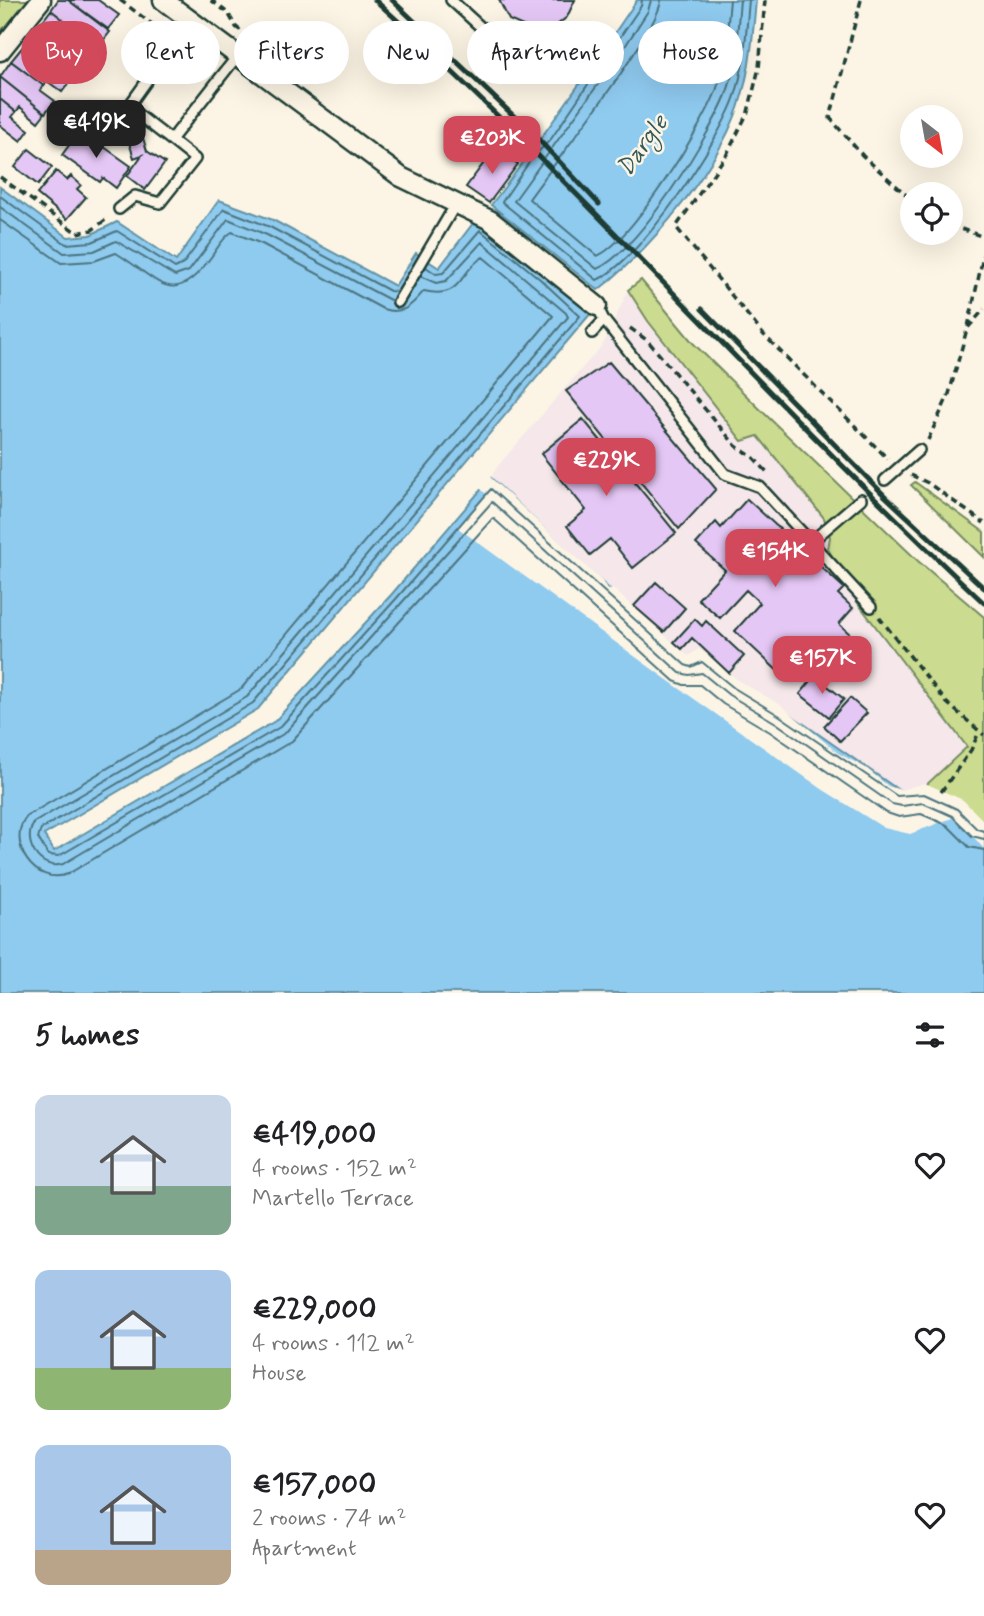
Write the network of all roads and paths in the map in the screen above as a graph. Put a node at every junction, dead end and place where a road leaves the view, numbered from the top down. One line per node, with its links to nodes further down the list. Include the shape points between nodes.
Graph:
1 (41, 0): 11 (street)
2 (120, 0): 8 (path)
3 (163, 0): 12 (street)
4 (211, 0): 10 (path)
5 (452, 0): 9 (lane)
6 (765, 0): 33 (path, via 759,68 748,112 727,154 676,227 763,334)
7 (861, 0): 20 (path, via 830,118)
8 (147, 21)
9 (475, 21)
10 (234, 24)
11 (0, 50)
12 (234, 51)
13 (234, 60): 18 (lane)
14 (145, 84): 16 (lane)
15 (279, 84): 21 (street, via 401,177)
16 (128, 107): 17 (lane); 18 (lane)
17 (108, 135)
18 (171, 140): 22 (lane, via 195,159 160,203 135,197)
19 (0, 177): 22 (path, via 77,233 92,230)
20 (900, 189)
21 (457, 202): 26 (lane); 28 (street, via 490,220)
22 (119, 209)
23 (963, 230): 24 (path)
24 (984, 237)
25 (984, 252): 30 (path)
26 (398, 302)
27 (984, 309): 30 (path)
28 (600, 313): 31 (lane); 38 (lane, via 725,474 760,487)
29 (626, 326): 34 (path, via 648,341 736,446)
30 (967, 329): 32 (path, via 950,394)
31 (592, 333)
32 (919, 450): 33 (lane)
33 (899, 469): 35 (lane); 37 (path, via 928,483)
34 (771, 477)
35 (885, 480)
36 (861, 499): 38 (lane)
37 (984, 523)
38 (812, 541): 39 (lane)
39 (871, 607): 40 (path, via 947,703)
40 (979, 732): 41 (path); 42 (path)
41 (984, 735)
42 (941, 792)

